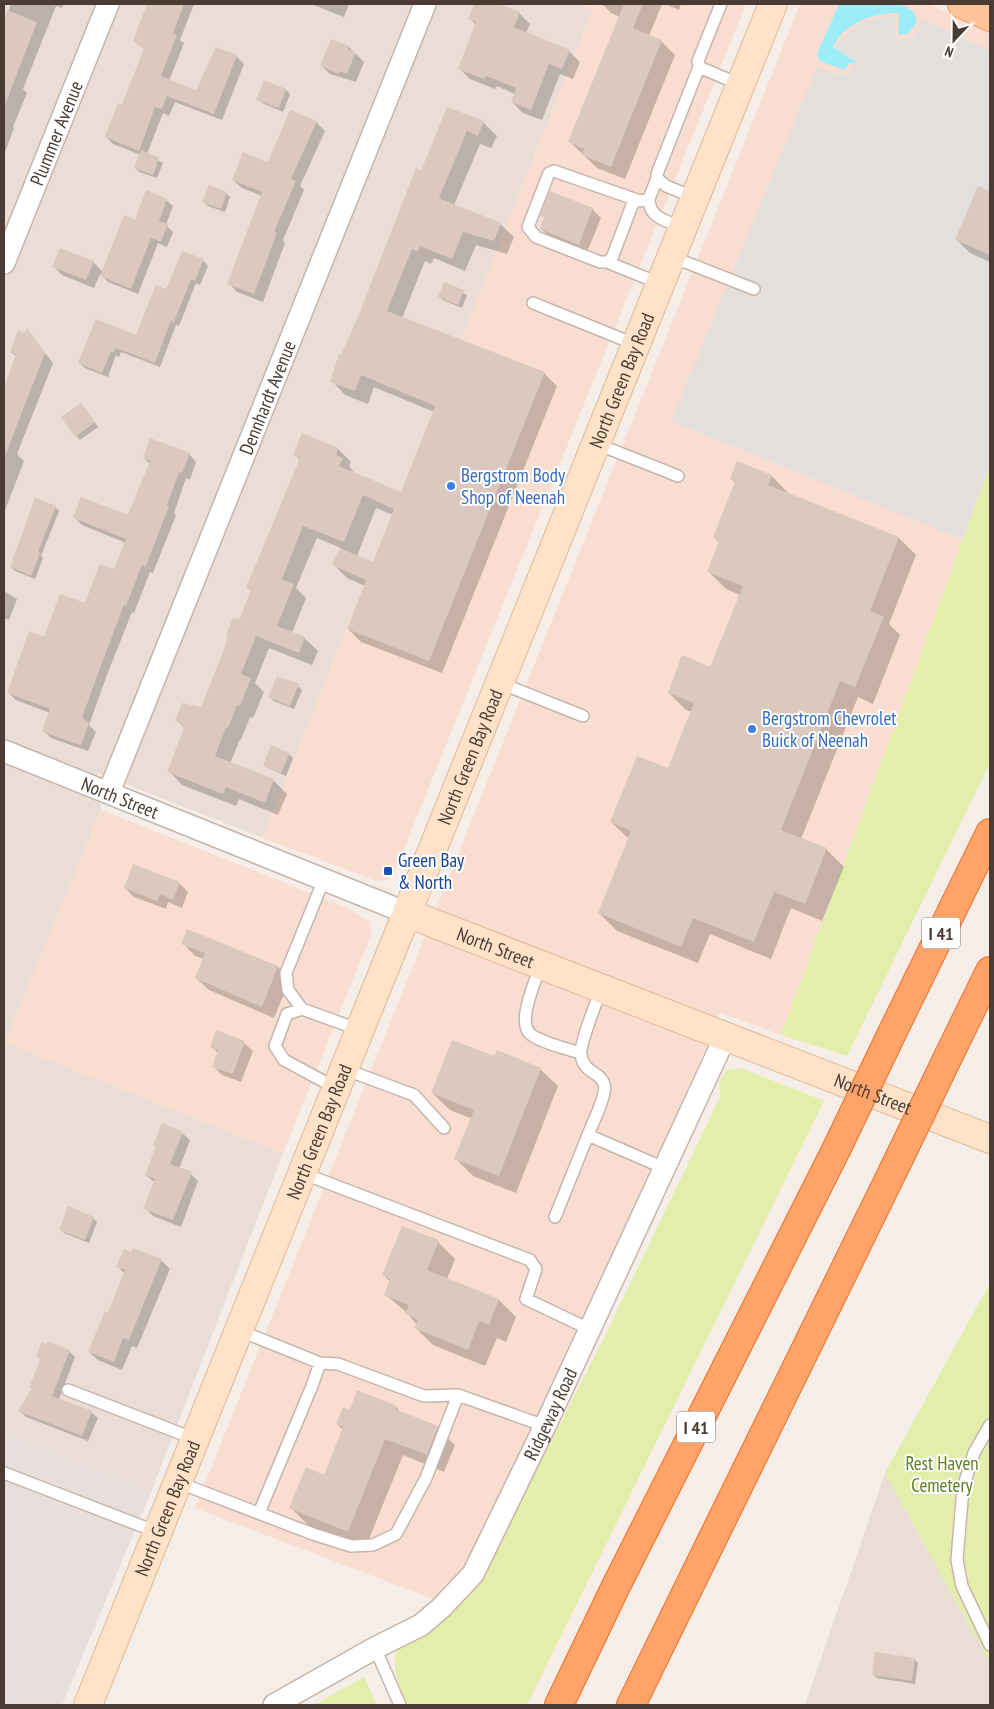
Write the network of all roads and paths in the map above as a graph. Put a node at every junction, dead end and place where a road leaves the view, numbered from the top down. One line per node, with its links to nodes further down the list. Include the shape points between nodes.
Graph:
1 (108, 4): 16 (street, Plummer Avenue)
2 (425, 4): 26 (street, Dennhardt Avenue)
3 (721, 4): 7 (lane, via 698,61)
4 (773, 4): 8 (main road, North Green Bay Road)
5 (962, 4): 6 (main road)
6 (990, 17)
7 (699, 67): 8 (lane); 9 (lane)
8 (741, 85): 10 (main road, North Green Bay Road)
9 (657, 178): 10 (lane, via 666,186); 11 (lane)
10 (696, 198): 13 (main road, North Green Bay Road)
11 (648, 199): 12 (lane); 13 (lane, via 656,217)
12 (634, 200): 15 (lane); 15 (lane, via 561,172 550,173 528,227 530,232 600,262)
13 (684, 228): 14 (main road, North Green Bay Road)
14 (672, 257): 17 (main road, North Green Bay Road); 18 (lane)
15 (608, 262): 17 (lane)
16 (4, 263)
17 (661, 284): 20 (main road, North Green Bay Road)
18 (754, 289)
19 (532, 302): 20 (lane)
20 (637, 345): 21 (main road, North Green Bay Road)
21 (597, 444): 22 (lane); 23 (main road, North Green Bay Road)
22 (678, 476)
23 (500, 683): 24 (lane); 29 (main road, North Green Bay Road)
24 (583, 716)
25 (4, 751): 26 (street, North Street)
26 (109, 792): 28 (street, North Street)
27 (990, 833): 61 (highway, I 41, bridge)
28 (324, 879): 29 (street, North Street); 33 (lane, via 286,973 288,990)
29 (407, 913): 30 (main road, North Street); 34 (main road, North Green Bay Road)
30 (541, 964): 32 (main road, North Street); 36 (lane, via 524,1018 525,1028 532,1036)
31 (990, 970): 62 (highway, bridge)
32 (602, 987): 35 (main road, North Street); 36 (lane)
33 (302, 1008): 34 (lane); 37 (lane, via 287,1014 275,1046 284,1060)
34 (360, 1030): 37 (main road, North Green Bay Road)
35 (726, 1035): 40 (main road, North Street); 41 (street, Ridgeway Road)
36 (580, 1053): 39 (lane, via 585,1068 605,1084)
37 (340, 1079): 38 (lane, via 414,1095); 42 (main road, North Green Bay Road)
38 (444, 1128)
39 (588, 1135): 41 (lane); 43 (lane)
40 (990, 1139)
41 (664, 1168): 44 (street, Ridgeway Road)
42 (302, 1173): 44 (lane, via 530,1260 536,1268 526,1299); 45 (main road, North Green Bay Road)
43 (555, 1217)
44 (589, 1329): 50 (street, Ridgeway Road)
45 (238, 1330): 46 (lane); 51 (main road, North Green Bay Road)
46 (320, 1362): 48 (lane, via 338,1364 424,1396); 54 (lane)
47 (68, 1390): 51 (lane)
48 (458, 1395): 50 (lane); 54 (lane, via 426,1478 396,1534 373,1545 351,1546)
49 (990, 1425): 56 (lane, via 974,1453 963,1488 958,1560 962,1586)
50 (545, 1426): 57 (street, Ridgeway Road, via 473,1574 422,1625)
51 (195, 1439): 53 (main road, North Green Bay Road)
52 (4, 1473): 55 (lane)
53 (177, 1482): 54 (lane); 55 (main road, North Green Bay Road)
54 (259, 1512)
55 (157, 1532): 58 (main road, North Green Bay Road)
56 (990, 1644)
57 (375, 1648): 59 (street, Ridgeway Road); 60 (lane)
58 (88, 1705)
59 (274, 1705)
60 (400, 1705)
61 (559, 1705)
62 (631, 1705)

